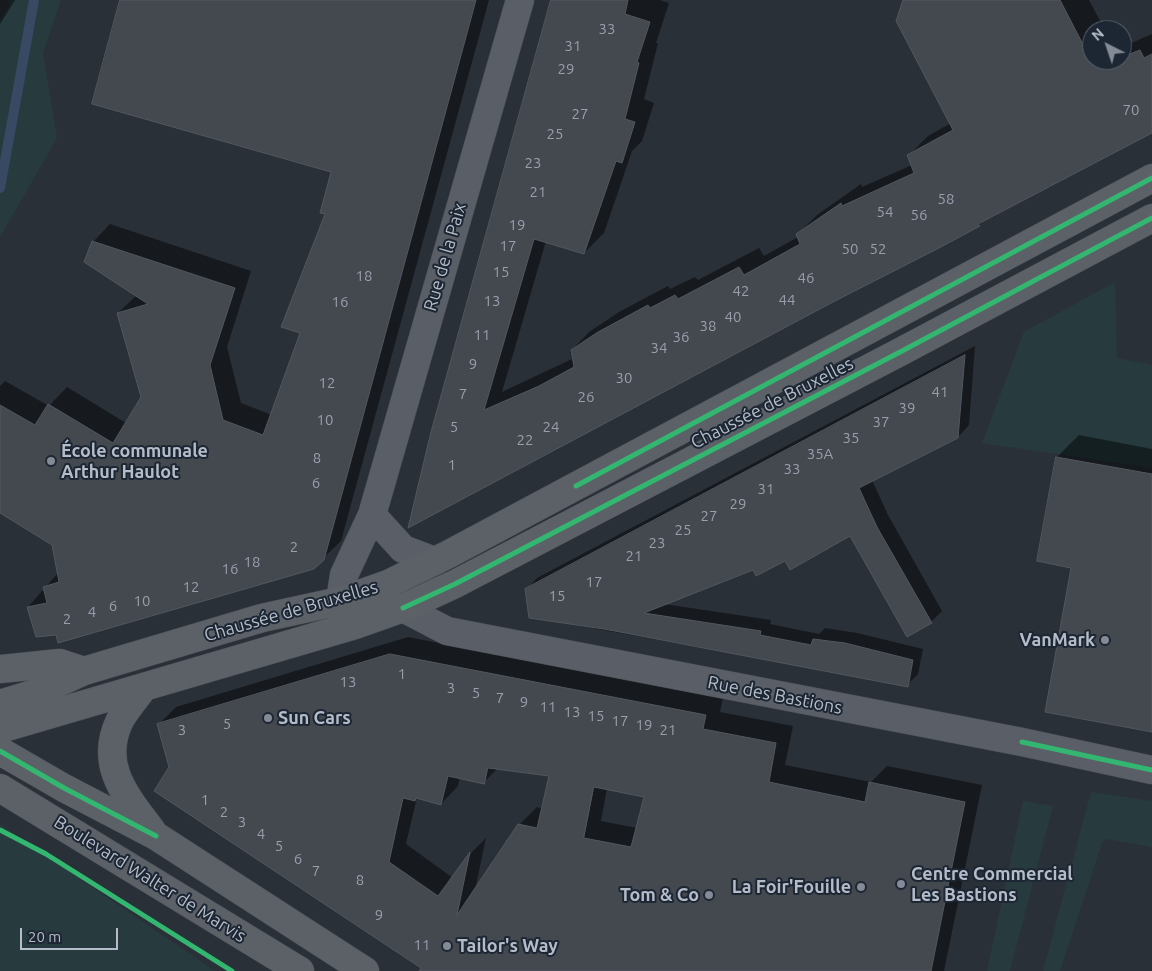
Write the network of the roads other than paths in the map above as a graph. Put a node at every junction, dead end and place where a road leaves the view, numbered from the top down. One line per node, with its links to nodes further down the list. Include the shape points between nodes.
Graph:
1 (520, 0): 4 (street, Rue de la Paix)
2 (1152, 178): 5 (main road, Chaussée de Bruxelles)
3 (1152, 218): 7 (main road, Chaussée de Bruxelles, via 894,356)
4 (372, 515): 5 (street, via 403,549); 6 (street, Rue de la Paix, via 344,575)
5 (435, 561): 6 (main road, Chaussée de Bruxelles, via 388,584)
6 (340, 601): 9 (main road, Chaussée de Bruxelles, via 262,618)
7 (403, 608): 10 (main road, Chaussée de Bruxelles); 14 (street, Rue des Bastions, via 446,631)
8 (0, 669): 9 (main road, via 60,663)
9 (84, 671): 11 (main road, Chaussée de Bruxelles, via 36,693)
10 (143, 688): 12 (main road, Chaussée de Bruxelles); 16 (main road, via 120,720 112,754 113,772)
11 (0, 704)
12 (0, 729)
13 (0, 751): 16 (main road, Boulevard Walter de Marvis)
14 (1152, 770)
15 (3, 792): 17 (main road, Boulevard Walter de Marvis)
16 (156, 836): 18 (main road, Boulevard Walter de Marvis)
17 (300, 971)
18 (365, 971)

